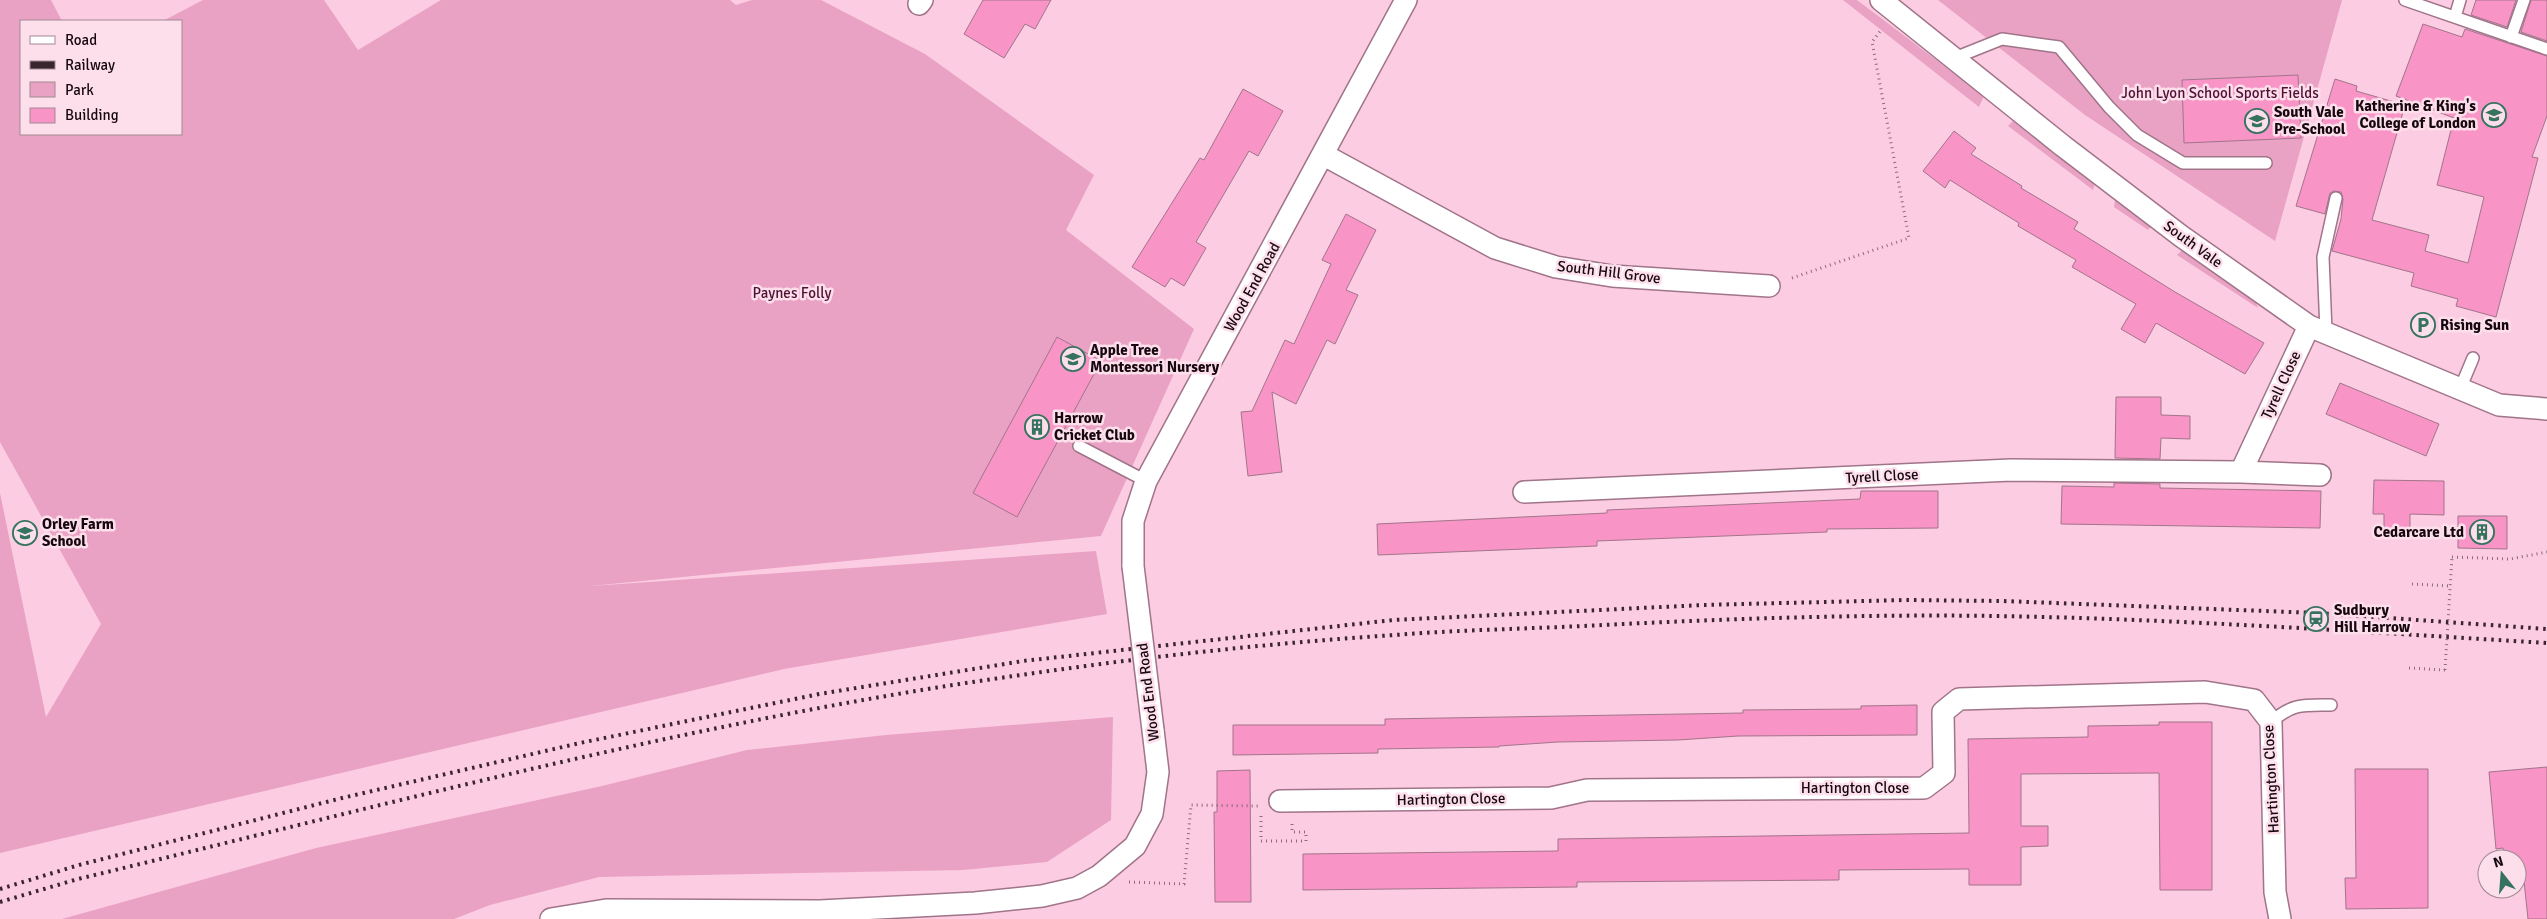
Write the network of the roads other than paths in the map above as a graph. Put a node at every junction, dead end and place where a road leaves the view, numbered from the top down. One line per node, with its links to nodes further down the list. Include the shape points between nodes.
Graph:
1 (1406, 0): 10 (street, Wood End Road)
2 (2406, 0): 6 (lane)
3 (2460, 0): 6 (lane)
4 (2524, 0): 7 (lane)
5 (1888, 6): 9 (street, South Vale)
6 (2455, 17): 7 (lane)
7 (2511, 37): 8 (lane)
8 (2547, 50)
9 (1952, 59): 11 (lane, via 2002,39 2059,47 2137,136 2183,164); 14 (street, South Vale, via 2181,236)
10 (1324, 155): 13 (street, South Hill Grove, via 1495,248 1556,267 1612,276); 21 (street, Wood End Road)
11 (2266, 163)
12 (2336, 198): 14 (lane, via 2323,257)
13 (1769, 286)
14 (2317, 329): 16 (street, South Vale); 19 (street, Tyrell Close)
15 (2473, 358): 16 (lane)
16 (2460, 389): 17 (street, South Vale, via 2499,405)
17 (2547, 409)
18 (1079, 446): 21 (lane)
19 (2241, 472): 20 (street, Tyrell Close); 22 (street, Tyrell Close, via 2011,470)
20 (2320, 475)
21 (1146, 480): 26 (street, Wood End Road, bridge, via 1133,521 1133,566 1158,772 1152,814 1135,846 1099,876 1077,888 1042,896 975,903 820,911 606,910)
22 (1524, 492)
23 (2331, 705): 24 (lane, via 2299,704 2284,710)
24 (2271, 722): 25 (street, Hartington Close, via 2254,700 2205,692 1959,699 1943,712 1944,773 1924,788 1587,790 1551,798); 27 (street, Hartington Close, via 2275,892)
25 (1286, 801)
26 (551, 919)
27 (2280, 919)

